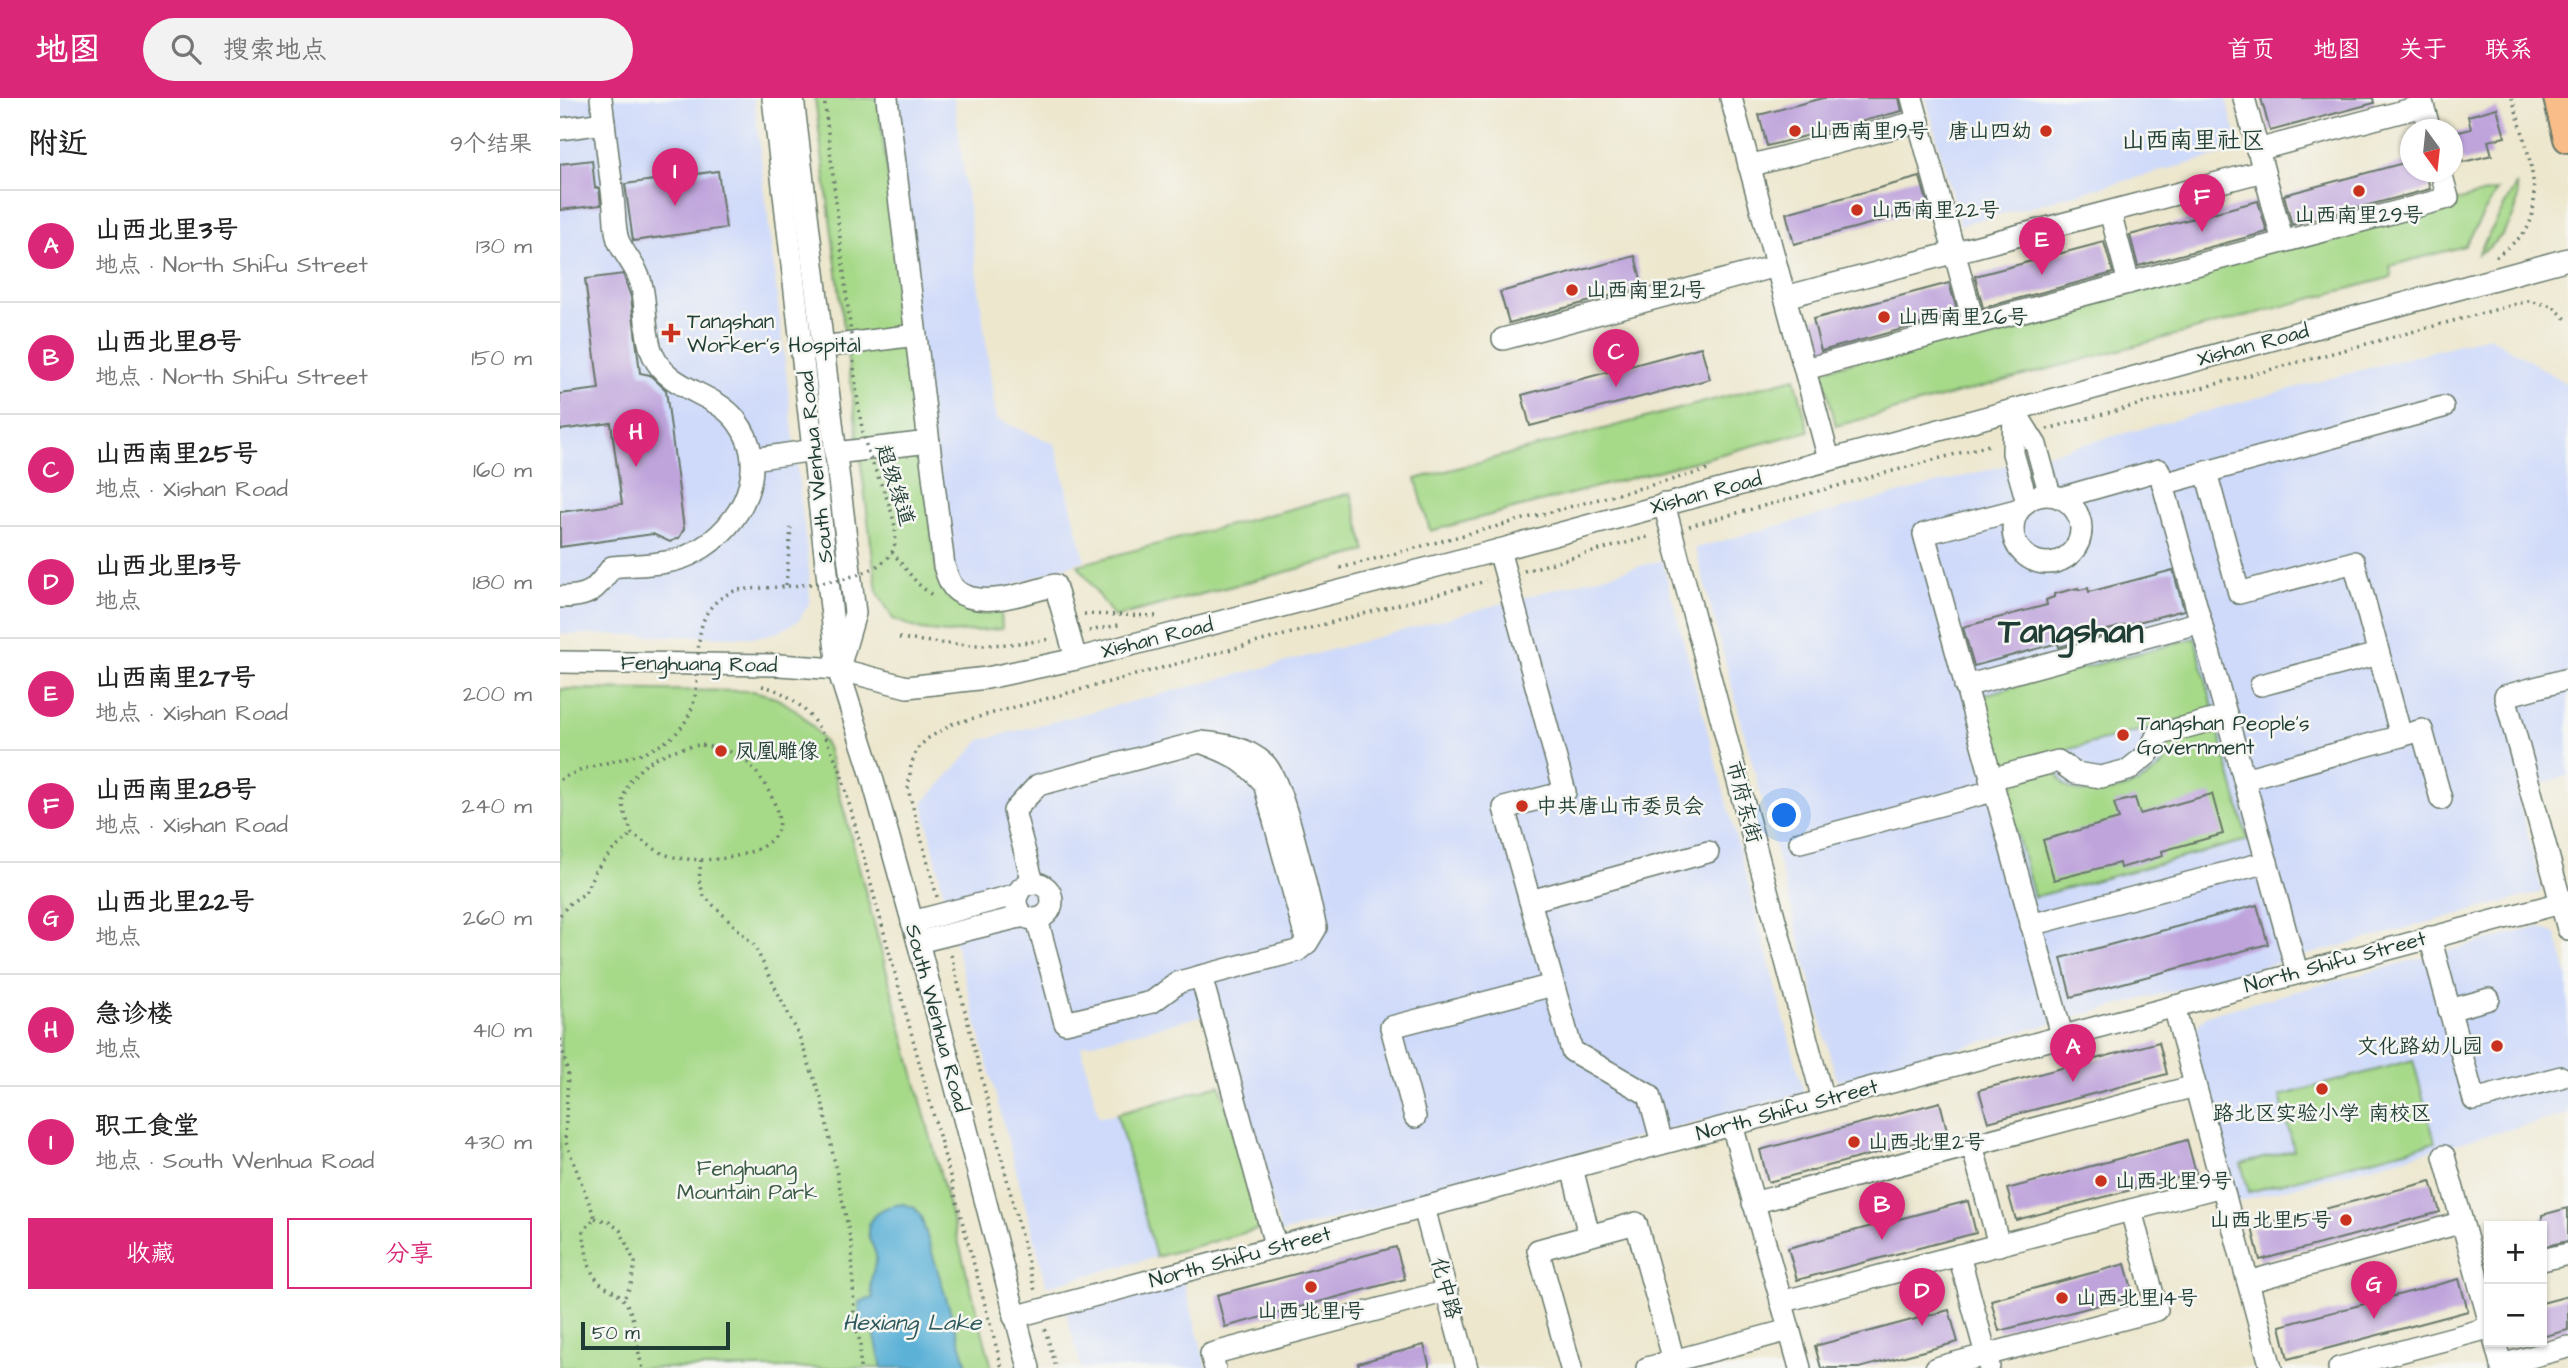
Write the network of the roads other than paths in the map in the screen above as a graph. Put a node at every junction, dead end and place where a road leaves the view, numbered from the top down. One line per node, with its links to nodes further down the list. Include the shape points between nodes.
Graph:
1 (601, 98): 12 (street)
2 (773, 98): 34 (street, South Wenhua Road)
3 (793, 98): 29 (street, South Wenhua Road)
4 (887, 98): 27 (street)
5 (1731, 98): 16 (street)
6 (1912, 98): 11 (street)
7 (2244, 98): 15 (street)
8 (2558, 98): 14 (main road)
9 (2422, 102): 10 (street); 15 (street)
10 (2427, 119)
11 (1919, 121): 16 (street); 21 (street)
12 (604, 123): 13 (street); 35 (street, via 618,240 642,286 652,352 671,378 735,418)
13 (560, 129)
14 (2568, 138)
15 (2258, 150): 17 (street)
16 (1749, 166): 23 (street)
17 (2263, 171): 19 (street); 20 (street)
18 (2444, 182): 20 (street, via 2448,198)
19 (2110, 212): 21 (street); 24 (street)
20 (2283, 242): 24 (street)
21 (1955, 252): 25 (street); 26 (street)
22 (2568, 259): 32 (street, Xishan Road)
23 (1776, 266): 25 (street); 28 (street)
24 (2129, 283): 26 (street)
25 (1785, 297): 30 (street)
26 (1974, 324): 30 (street)
27 (916, 335): 29 (street); 33 (street)
28 (1503, 339)
29 (822, 347): 34 (street, South Wenhua Road)
30 (1805, 369): 36 (street)
31 (2443, 407): 37 (street)
32 (2014, 410): 36 (street, Xishan Road); 39 (street, via 2036,445); 41 (street, via 2013,453)
33 (929, 442): 34 (street); 46 (street, via 948,579 957,592 985,601 1055,585)
34 (824, 452): 35 (street); 48 (street, South Wenhua Road, via 855,613)
35 (753, 459): 43 (street, via 752,481 729,526 696,552 675,560 612,568 594,590)
36 (1829, 459): 40 (street, Xishan Road)
37 (2206, 472): 38 (street); 45 (street, via 2239,593 2354,562)
38 (2162, 484): 39 (street, via 2159,470); 44 (street)
39 (2055, 497): 41 (street, via 2042,496); 41 (street, via 2076,511 2081,531 2074,550 2056,562 2035,561 2019,549 2013,529)
40 (1664, 505): 42 (street, Xishan Road); 77 (street, 市府东街)
41 (2023, 506): 51 (street, via 1924,534)
42 (1499, 550): 46 (street, Xishan Road); 62 (street, via 1565,792 1504,808)
43 (560, 597)
44 (2201, 622): 51 (street); 52 (street)
45 (2378, 654): 50 (street); 53 (street)
46 (1076, 659): 48 (street, Xishan Road, via 987,678 907,687)
47 (560, 662): 48 (street, Fenghuang Road)
48 (838, 669): 66 (street, South Wenhua Road)
49 (2568, 679): 61 (street, via 2505,696)
50 (2261, 685)
51 (1965, 686): 55 (street)
52 (2227, 716): 54 (street); 55 (street, via 2157,735 2148,754 2128,770 2101,777 2075,773 2058,761)
53 (2401, 736): 54 (street); 56 (street, via 2422,730)
54 (2244, 779): 59 (street)
55 (1992, 785): 57 (street); 64 (street)
56 (2441, 799)
57 (1800, 842)
58 (1709, 852): 62 (street)
59 (2267, 862): 64 (street); 68 (street)
60 (1026, 889): 63 (street, via 1017,906); 63 (street, via 1045,886 1052,896 1048,914); 66 (street); 69 (street, via 1014,811 1038,785 1200,742 1235,745 1266,765 1278,786 1317,928 1297,951)
61 (2565, 900): 65 (street); 67 (street, North Shifu Street)
62 (1530, 901): 70 (street)
63 (1030, 917): 66 (street); 69 (street, via 1065,1023 1152,1002 1179,982)
64 (2031, 925): 74 (street)
65 (2568, 929)
66 (915, 932): 99 (street, South Wenhua Road)
67 (2430, 937): 68 (street, North Shifu Street); 73 (street)
68 (2297, 972): 72 (street, North Shifu Street)
69 (1201, 976): 91 (street)
70 (1553, 985): 78 (street, via 1391,1027); 80 (street, via 1572,1051 1649,1095)
71 (2489, 999): 73 (street)
72 (2174, 1006): 74 (street, North Shifu Street); 76 (street)
73 (2449, 1010): 75 (street, via 2474,1100)
74 (2062, 1035): 77 (street, North Shifu Street)
75 (2561, 1077)
76 (2195, 1086): 81 (street); 84 (street)
77 (1823, 1100): 79 (street, North Shifu Street)
78 (1415, 1117)
79 (1732, 1125): 80 (street, North Shifu Street); 85 (street)
80 (1662, 1143): 83 (street, North Shifu Street)
81 (1972, 1145): 85 (street); 90 (street)
82 (2444, 1156): 95 (street)
83 (1572, 1168): 86 (street, North Shifu Street); 89 (street)
84 (2222, 1186): 87 (street); 96 (street)
85 (1754, 1203): 98 (street)
86 (1424, 1208): 91 (street, North Shifu Street); 97 (street, 化中路)
87 (2131, 1210): 90 (street); 105 (street, via 2157,1310)
88 (2456, 1224): 96 (street)
89 (1589, 1235): 104 (street, via 1636,1223); 110 (street, via 1538,1250)
90 (1999, 1245): 93 (street)
91 (1276, 1248): 99 (street, North Shifu Street)
92 (2568, 1254): 94 (street)
93 (1959, 1255): 98 (street); 105 (street)
94 (2547, 1260)
95 (2484, 1276)
96 (2248, 1282): 114 (street)
97 (1447, 1291): 108 (street, via 1211,1354); 109 (street, 化中路)
98 (1781, 1302): 101 (street)
99 (1014, 1317): 107 (street, South Wenhua Road)
100 (2484, 1329): 115 (street)
101 (1789, 1330): 104 (street); 112 (street)
102 (2496, 1347): 106 (street)
103 (2568, 1347): 106 (street)
104 (1674, 1361): 111 (street)
105 (1988, 1361): 113 (street)
106 (2501, 1366)
107 (1029, 1368)
108 (1215, 1368)
109 (1468, 1368)
110 (1571, 1368)
111 (1647, 1368)
112 (1800, 1368)
113 (1936, 1368)
114 (2271, 1368)
115 (2339, 1368)

